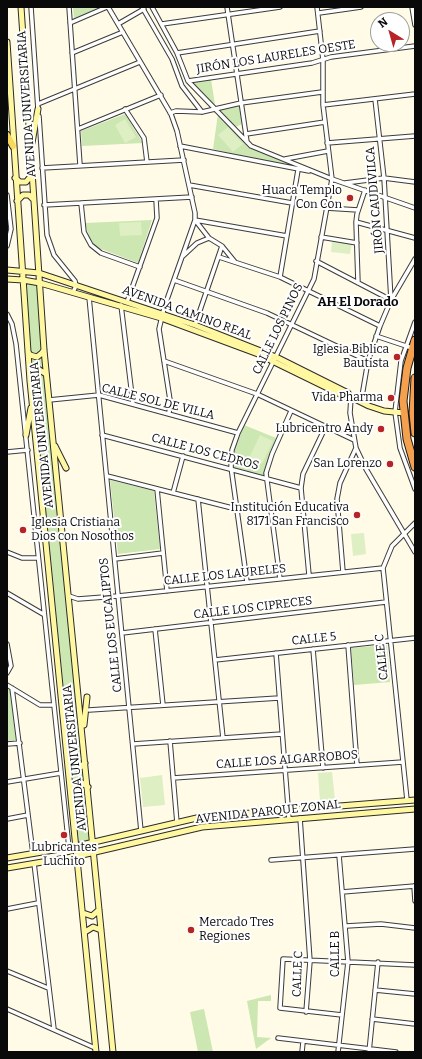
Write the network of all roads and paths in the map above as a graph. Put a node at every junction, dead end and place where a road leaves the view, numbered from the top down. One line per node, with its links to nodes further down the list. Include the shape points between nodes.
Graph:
1 (21, 7): 52 (main road, AVENIDA UNIVERSITARIA)
2 (31, 7): 36 (street, AVENIDA UNIVERSITARIA)
3 (69, 7): 14 (street)
4 (107, 7): 14 (street); 15 (street)
5 (152, 7): 16 (street)
6 (227, 7): 13 (street)
7 (280, 7): 13 (street)
8 (317, 7): 12 (street, CALLE LOS PINOS)
9 (361, 7): 12 (street)
10 (412, 7): 17 (street)
11 (143, 8): 15 (street); 39 (street, via 172,59 184,90)
12 (319, 13): 18 (street, CALLE LOS PINOS)
13 (228, 15): 16 (street); 21 (street)
14 (70, 23): 23 (street)
15 (118, 24): 19 (street)
16 (162, 24): 24 (street)
17 (415, 25)
18 (320, 31): 21 (street); 25 (street, CALLE LOS PINOS)
19 (123, 32): 23 (street); 26 (street)
20 (7, 42): 49 (main road, AVENIDA UNIVERSITARIA)
21 (233, 45): 24 (street); 27 (street)
22 (415, 46): 25 (street, JIRÓN LOS LAURELES OESTE)
23 (72, 53): 29 (street)
24 (177, 53): 28 (street)
25 (322, 60): 27 (street, JIRÓN LOS LAURELES OESTE); 30 (street, CALLE LOS PINOS)
26 (140, 62): 29 (street); 32 (street)
27 (237, 74): 28 (street, JIRÓN LOS LAURELES OESTE); 34 (street)
28 (188, 81): 37 (street)
29 (75, 89): 36 (street); 42 (street)
30 (322, 92): 34 (street); 35 (street, CALLE LOS PINOS)
31 (415, 94): 33 (street)
32 (161, 95): 38 (street); 40 (street)
33 (375, 99): 35 (street); 46 (street, JIRÓN CAUDIVILCA)
34 (241, 103): 37 (street); 43 (street)
35 (323, 105): 41 (street, CALLE LOS PINOS)
36 (38, 107): 52 (main road); 57 (street, AVENIDA UNIVERSITARIA)
37 (213, 108): 39 (street); 47 (street)
38 (125, 110): 42 (street); 55 (street, via 144,138)
39 (202, 112): 40 (street)
40 (170, 113): 50 (street)
41 (325, 122): 43 (street); 48 (street, CALLE LOS PINOS)
42 (78, 129): 56 (street)
43 (246, 134): 47 (street)
44 (7, 135): 49 (main road)
45 (415, 136): 46 (street)
46 (380, 139): 48 (street); 62 (street, JIRÓN CAUDIVILCA)
47 (247, 143): 53 (street)
48 (327, 143): 51 (street, CALLE LOS PINOS)
49 (14, 146): 61 (main road, AVENIDA UNIVERSITARIA)
50 (180, 146): 54 (street); 58 (street)
51 (328, 151): 53 (street); 63 (street, CALLE LOS PINOS)
52 (30, 152): 60 (main road, AVENIDA UNIVERSITARIA)
53 (284, 159): 59 (street)
54 (184, 160): 55 (street); 66 (street)
55 (147, 162): 56 (street)
56 (80, 165): 57 (street)
57 (42, 168): 76 (street, AVENIDA UNIVERSITARIA)
58 (298, 170): 59 (street); 75 (street)
59 (314, 172): 63 (street)
60 (31, 176): 61 (main road, via 26,182 20,182); 71 (main road, AVENIDA UNIVERSITARIA)
61 (16, 178): 73 (main road, AVENIDA UNIVERSITARIA)
62 (384, 178): 64 (street); 65 (street); 70 (street, JIRÓN CAUDIVILCA)
63 (332, 179): 65 (street); 77 (street, CALLE LOS PINOS)
64 (415, 182)
65 (344, 183): 67 (street)
66 (189, 185): 69 (street); 75 (street)
67 (365, 190): 70 (street); 79 (street)
68 (7, 195): 80 (street)
69 (192, 197): 72 (street); 81 (street)
70 (385, 197): 78 (street); 83 (street, JIRÓN CAUDIVILCA)
71 (33, 199): 73 (main road, via 29,195 23,195); 99 (main road, AVENIDA UNIVERSITARIA)
72 (156, 199): 74 (street); 96 (street, via 157,218)
73 (17, 201): 98 (main road, AVENIDA UNIVERSITARIA)
74 (81, 203): 76 (street); 96 (street, via 84,232 91,245 101,253)
75 (292, 203): 84 (street)
76 (44, 205): 106 (street, AVENIDA UNIVERSITARIA, via 47,235 52,252 72,276)
77 (326, 208): 79 (street); 85 (street, CALLE LOS PINOS)
78 (415, 208)
79 (358, 210): 82 (street)
80 (8, 214): 89 (street, via 11,229)
81 (195, 220): 84 (street); 86 (street); 91 (street)
82 (356, 222): 83 (street); 88 (street)
83 (388, 230): 87 (street); 111 (street, JIRÓN CAUDIVILCA)
84 (287, 236): 100 (street)
85 (321, 236): 88 (street); 94 (street, CALLE LOS PINOS)
86 (209, 238): 90 (street); 91 (street, via 196,243)
87 (415, 238)
88 (357, 243): 105 (street)
89 (7, 246)
90 (222, 246): 92 (street); 95 (street)
91 (182, 257): 103 (street)
92 (219, 257): 95 (street); 107 (street)
93 (415, 258): 111 (street)
94 (316, 261): 105 (street); 109 (street, CALLE LOS PINOS, via 314,279)
95 (236, 262): 100 (street)
96 (140, 267): 112 (street)
97 (7, 270): 98 (main road, AVENIDA CAMINO REAL)
98 (22, 270): 99 (main road, AVENIDA CAMINO REAL); 102 (main road, AVENIDA UNIVERSITARIA)
99 (39, 274): 104 (main road, AVENIDA UNIVERSITARIA); 106 (main road, AVENIDA CAMINO REAL)
100 (280, 277): 109 (street)
101 (7, 279): 102 (main road, AVENIDA CAMINO REAL)
102 (23, 280): 104 (main road, AVENIDA CAMINO REAL); 124 (main road, AVENIDA UNIVERSITARIA)
103 (174, 280): 107 (street); 115 (street)
104 (40, 283): 108 (main road, AVENIDA CAMINO REAL); 123 (main road, AVENIDA UNIVERSITARIA)
105 (358, 283): 111 (street)
106 (76, 286): 108 (street); 112 (main road, AVENIDA CAMINO REAL)
107 (207, 290): 117 (street); 118 (street)
108 (74, 292): 110 (main road, AVENIDA CAMINO REAL)
109 (308, 292): 117 (street, CALLE LOS PINOS); 119 (street)
110 (89, 297): 113 (main road, AVENIDA CAMINO REAL); 132 (street, CALLE LOS EUCALIPTOS)
111 (391, 300): 119 (street)
112 (127, 302): 115 (main road, AVENIDA CAMINO REAL)
113 (121, 305): 115 (main road, AVENIDA CAMINO REAL); 137 (street)
114 (7, 314): 145 (street, AVENIDA UNIVERSITARIA, via 15,334)
115 (162, 316): 118 (main road, AVENIDA CAMINO REAL); 125 (main road, AVENIDA CAMINO REAL); 126 (street, via 159,329)
116 (415, 322): 122 (street)
117 (292, 323): 125 (street, CALLE LOS PINOS); 127 (street)
118 (195, 325): 125 (main road, AVENIDA CAMINO REAL)
119 (380, 326): 120 (street)
120 (376, 336): 122 (street); 127 (street)
121 (415, 340): 122 (highway)
122 (408, 347): 139 (street, via 398,377); 140 (highway)
123 (44, 350): 124 (main road, via 37,357); 129 (main road, AVENIDA UNIVERSITARIA)
124 (28, 352): 128 (main road, AVENIDA UNIVERSITARIA)
125 (275, 359): 131 (street, CALLE LOS PINOS); 133 (main road, AVENIDA CAMINO REAL, via 346,397)
126 (164, 361): 131 (street); 141 (street, via 170,400)
127 (368, 361): 136 (street)
128 (30, 375): 129 (main road, via 38,369); 135 (main road, AVENIDA UNIVERSITARIA)
129 (46, 375): 134 (main road, AVENIDA UNIVERSITARIA)
130 (415, 378): 144 (highway)
131 (257, 394): 138 (street); 143 (street, CALLE LOS PINOS)
132 (99, 395): 134 (street, CALLE SOL DE VILLA); 137 (street, CALLE SOL DE VILLA); 146 (street, CALLE LOS EUCALIPTOS)
133 (351, 397): 136 (main road, AVENIDA CAMINO REAL); 147 (street, via 349,406)
134 (49, 400): 148 (main road, AVENIDA UNIVERSITARIA)
135 (32, 402): 145 (main road); 212 (main road, AVENIDA UNIVERSITARIA)
136 (361, 402): 139 (main road, AVENIDA CAMINO REAL, via 384,411)
137 (133, 404): 141 (street, CALLE SOL DE VILLA)
138 (291, 411): 142 (street); 157 (street, via 272,454)
139 (395, 412): 140 (main road, AVENIDA CAMINO REAL); 160 (street, via 400,448)
140 (404, 413): 153 (highway, via 407,439)
141 (169, 414): 143 (street, CALLE SOL DE VILLA)
142 (325, 428): 147 (street); 159 (street, via 303,474)
143 (238, 433): 155 (street, CALLE LOS PINOS, via 232,450)
144 (415, 433)
145 (26, 435): 150 (street, AVENIDA UNIVERSITARIA)
146 (102, 435): 152 (street, CALLE LOS CEDROS); 156 (street, CALLE LOS EUCALIPTOS)
147 (354, 440): 149 (street)
148 (53, 442): 154 (main road); 179 (main road, AVENIDA UNIVERSITARIA)
149 (356, 448): 165 (street); 172 (street, via 336,498)
150 (28, 450): 151 (street); 169 (street, AVENIDA UNIVERSITARIA)
151 (7, 452)
152 (183, 456): 155 (street, CALLE LOS CEDROS); 161 (street)
153 (415, 467)
154 (66, 468)
155 (231, 469): 157 (street, CALLE LOS CEDROS); 163 (street, CALLE LOS PINOS)
156 (106, 476): 158 (street); 170 (street, CALLE LOS EUCALIPTOS)
157 (266, 478): 159 (street, CALLE LOS CEDROS); 174 (street)
158 (157, 488): 161 (street); 168 (street)
159 (301, 488): 173 (street)
160 (415, 489)
161 (173, 492): 162 (street)
162 (198, 499): 163 (street); 176 (street)
163 (236, 509): 175 (street, CALLE LOS PINOS)
164 (415, 523): 165 (street, CALLE C)
165 (404, 533): 167 (street); 171 (street, CALLE C, via 389,551)
166 (7, 552): 169 (street, via 22,558)
167 (415, 552)
168 (163, 553): 170 (street); 177 (street)
169 (38, 558): 182 (street, AVENIDA UNIVERSITARIA)
170 (115, 559): 180 (street, CALLE LOS EUCALIPTOS)
171 (383, 568): 172 (street, CALLE LOS LAURELES); 181 (street, CALLE C)
172 (343, 572): 173 (street, CALLE LOS LAURELES)
173 (309, 576): 174 (street, CALLE LOS LAURELES)
174 (280, 579): 175 (street, CALLE LOS LAURELES)
175 (247, 582): 176 (street, CALLE LOS LAURELES)
176 (207, 586): 177 (street, CALLE LOS LAURELES); 183 (street)
177 (167, 591): 180 (street, CALLE LOS LAURELES)
178 (7, 593): 182 (street)
179 (69, 596): 180 (street, CALLE LOS LAURELES, via 78,599); 203 (main road, AVENIDA UNIVERSITARIA)
180 (118, 596): 185 (street, CALLE LOS EUCALIPTOS)
181 (386, 602): 183 (street, CALLE LOS CIPRECES); 187 (street, CALLE C)
182 (43, 614): 199 (street, AVENIDA UNIVERSITARIA)
183 (211, 622): 184 (street, CALLE LOS CIPRECES); 192 (street)
184 (155, 629): 185 (street, CALLE LOS CIPRECES); 200 (street)
185 (122, 633): 201 (street, CALLE LOS EUCALIPTOS)
186 (415, 638): 187 (street, CALLE 5)
187 (390, 641): 189 (street, CALLE 5); 210 (street, CALLE C)
188 (7, 644): 193 (street, via 11,666)
189 (348, 645): 190 (street, CALLE 5); 213 (street)
190 (313, 649): 191 (street, CALLE 5); 214 (street)
191 (276, 653): 192 (street, CALLE 5); 197 (street)
192 (215, 660): 198 (street)
193 (7, 673)
194 (7, 685): 195 (street)
195 (12, 688): 199 (street, via 40,705); 207 (street)
196 (87, 697): 203 (main road)
197 (279, 698): 198 (street); 204 (street)
198 (219, 702): 200 (street); 205 (street)
199 (53, 705): 216 (street, AVENIDA UNIVERSITARIA)
200 (163, 705): 201 (street)
201 (129, 707): 202 (street); 209 (street, CALLE LOS EUCALIPTOS)
202 (89, 710)
203 (82, 734): 211 (main road, AVENIDA UNIVERSITARIA)
204 (282, 734): 205 (street); 215 (street)
205 (223, 738): 206 (street)
206 (170, 741): 209 (street); 217 (street)
207 (20, 743): 208 (street); 218 (street)
208 (7, 744)
209 (133, 744): 231 (street, CALLE LOS EUCALIPTOS)
210 (403, 762): 213 (street, CALLE LOS ALGARROBOS); 222 (street, CALLE C)
211 (85, 763): 212 (main road, via 78,769); 220 (main road, AVENIDA UNIVERSITARIA)
212 (69, 765): 221 (main road, AVENIDA UNIVERSITARIA)
213 (357, 765): 214 (street, CALLE LOS ALGARROBOS)
214 (323, 768): 215 (street, CALLE LOS ALGARROBOS)
215 (285, 770): 217 (street, CALLE LOS ALGARROBOS); 224 (street)
216 (61, 773): 218 (street); 234 (street, AVENIDA UNIVERSITARIA)
217 (173, 778): 230 (street)
218 (24, 779): 219 (street); 226 (street)
219 (7, 782)
220 (88, 786): 221 (main road, via 79,781); 232 (main road, AVENIDA UNIVERSITARIA)
221 (71, 788): 233 (main road, AVENIDA UNIVERSITARIA)
222 (407, 800): 223 (main road, AVENIDA PARQUE ZONAL); 224 (main road, AVENIDA PARQUE ZONAL)
223 (415, 800)
224 (288, 809): 229 (street); 230 (main road, AVENIDA PARQUE ZONAL, via 201,817)
225 (415, 809): 228 (main road, AVENIDA PARQUE ZONAL)
226 (28, 815): 227 (street); 237 (street)
227 (7, 818)
228 (300, 818): 229 (main road, AVENIDA PARQUE ZONAL); 241 (street, CALLE C)
229 (289, 819): 236 (main road, AVENIDA PARQUE ZONAL, via 202,827)
230 (177, 823): 231 (main road, AVENIDA PARQUE ZONAL)
231 (141, 831): 232 (main road, AVENIDA PARQUE ZONAL)
232 (93, 842): 233 (main road, AVENIDA PARQUE ZONAL); 236 (main road, AVENIDA UNIVERSITARIA)
233 (77, 846): 234 (main road, AVENIDA PARQUE ZONAL); 239 (main road, AVENIDA UNIVERSITARIA)
234 (69, 848): 237 (main road, AVENIDA PARQUE ZONAL)
235 (415, 849): 238 (street)
236 (94, 852): 239 (main road, AVENIDA PARQUE ZONAL); 250 (main road, AVENIDA UNIVERSITARIA)
237 (33, 854): 240 (main road, AVENIDA PARQUE ZONAL)
238 (339, 855): 241 (street); 246 (street, CALLE B)
239 (78, 856): 243 (main road, AVENIDA PARQUE ZONAL); 251 (main road, AVENIDA UNIVERSITARIA)
240 (7, 858)
241 (303, 858): 242 (street); 256 (street, CALLE C)
242 (271, 860)
243 (34, 863): 244 (main road, AVENIDA PARQUE ZONAL); 248 (street)
244 (7, 868)
245 (414, 886): 246 (street); 247 (street)
246 (342, 892): 252 (street, CALLE B)
247 (415, 901)
248 (38, 903): 249 (street); 261 (street)
249 (7, 909)
250 (99, 910): 251 (main road, via 92,916); 254 (main road, AVENIDA UNIVERSITARIA)
251 (84, 913): 255 (main road, AVENIDA UNIVERSITARIA)
252 (346, 926): 253 (street, via 381,924); 257 (street, CALLE B)
253 (415, 928)
254 (101, 930): 255 (main road, via 93,927); 275 (main road, AVENIDA UNIVERSITARIA)
255 (85, 932): 273 (main road, AVENIDA UNIVERSITARIA)
256 (310, 961): 257 (street); 265 (street, CALLE C); 265 (street, via 283,959 279,1006 282,1009)
257 (348, 962): 258 (street); 266 (street, CALLE B)
258 (378, 962): 259 (street); 262 (street)
259 (415, 965)
260 (7, 971): 261 (street)
261 (48, 988): 269 (street)
262 (375, 990): 263 (street); 267 (street)
263 (415, 994)
264 (7, 1008): 269 (street)
265 (306, 1012): 266 (street)
266 (342, 1015): 272 (street, CALLE B)
267 (372, 1019): 268 (street); 274 (street)
268 (415, 1024)
269 (54, 1029): 273 (street)
270 (278, 1038): 271 (street)
271 (303, 1042): 272 (street); 276 (street)
272 (339, 1046): 274 (street); 277 (street, CALLE B)
273 (95, 1050)
274 (369, 1051): 278 (street)
275 (113, 1052)
276 (302, 1052)
277 (338, 1052)
278 (396, 1052)

